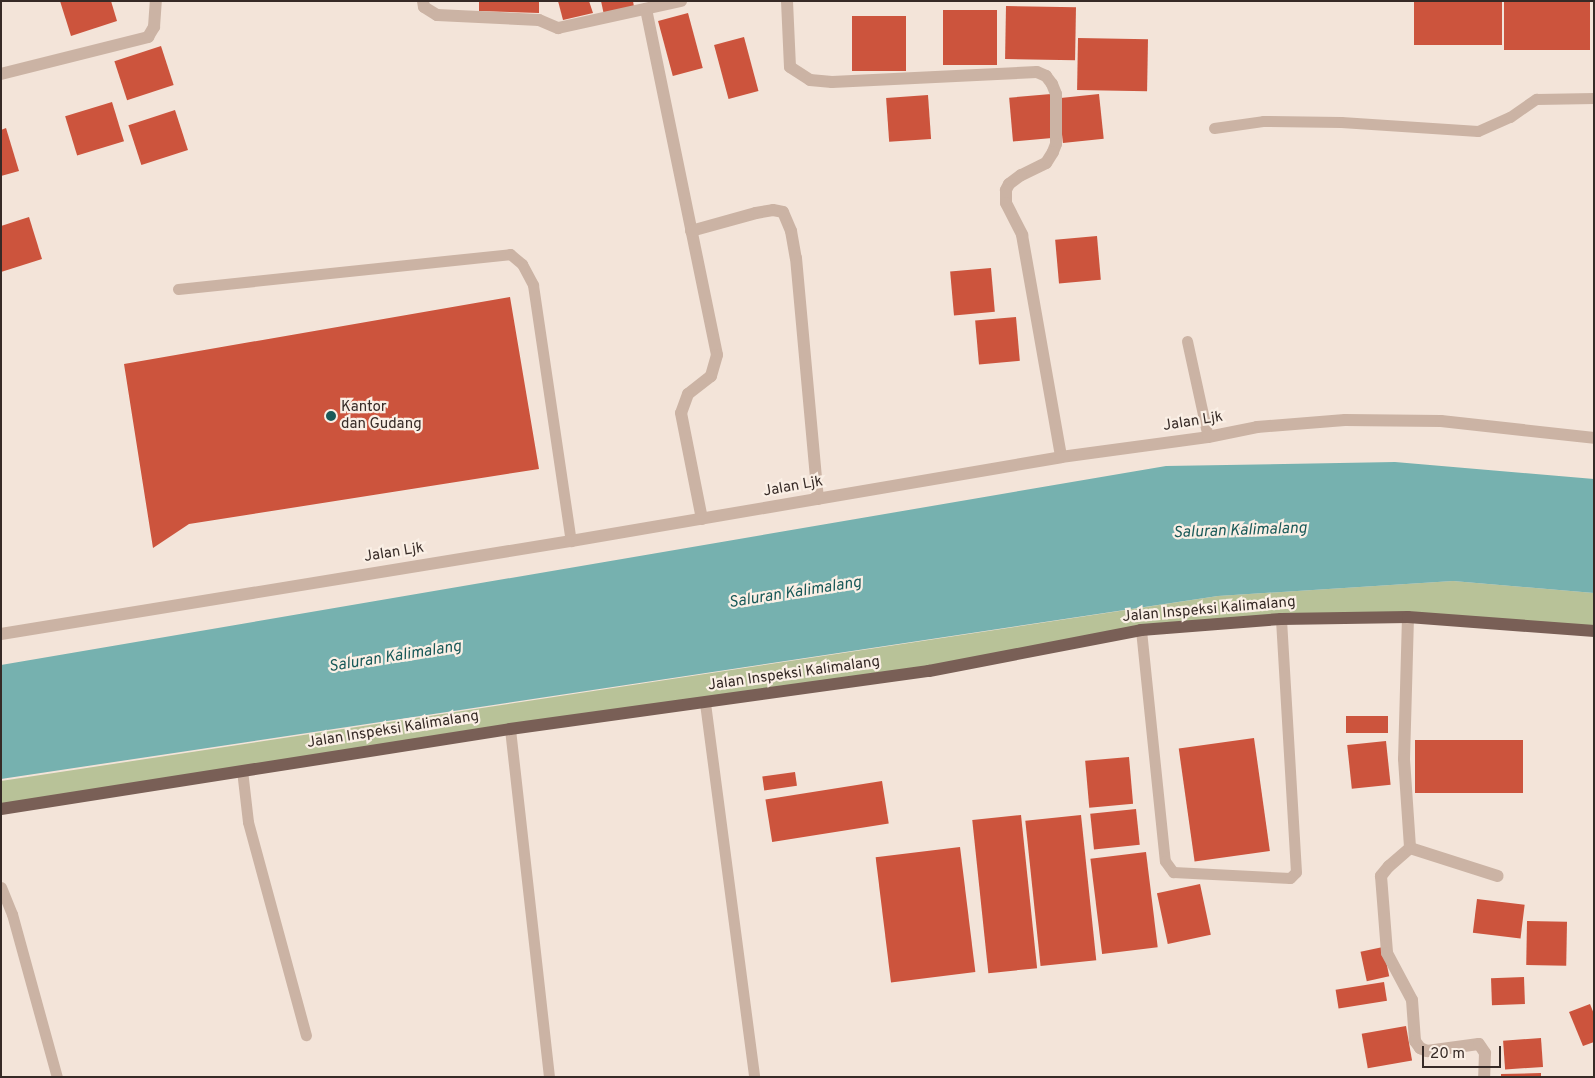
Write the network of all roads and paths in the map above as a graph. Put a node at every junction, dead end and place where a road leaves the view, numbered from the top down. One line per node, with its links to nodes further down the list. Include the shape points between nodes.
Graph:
1 (156, 1): 6 (street, via 154,27 148,37)
2 (423, 1): 5 (street, via 424,7 437,15 538,20 558,28)
3 (681, 1): 5 (street)
4 (787, 1): 14 (street, via 790,67 810,80 832,82 1037,72 1052,84 1056,94 1056,144 1053,152 1046,163 1009,184 1006,203 1022,235)
5 (646, 9): 9 (street)
6 (1, 74)
7 (1594, 98): 8 (lane, via 1536,100 1510,117 1478,131 1263,121)
8 (1214, 128)
9 (691, 231): 15 (street, via 756,213 783,212 791,231 796,258); 16 (street, via 717,356 711,376 688,394 681,413)
10 (178, 289): 17 (lane, via 510,254 522,264 533,285)
11 (1187, 341): 12 (lane)
12 (1208, 437): 13 (street, Jalan Ljk, via 1257,428 1345,420 1441,421); 14 (street, Jalan Ljk)
13 (1594, 438)
14 (1061, 457): 15 (street, Jalan Ljk)
15 (818, 499): 16 (street, Jalan Ljk)
16 (702, 519): 17 (street, Jalan Ljk)
17 (571, 541): 22 (street, Jalan Ljk)
18 (1408, 618): 19 (main road, Jalan Inspeksi Kalimalang); 21 (main road, Jalan Inspeksi Kalimalang); 27 (street, via 1404,759)
19 (1281, 619): 20 (main road, Jalan Inspeksi Kalimalang); 20 (lane, via 1296,872 1290,878 1173,872 1166,861)
20 (1142, 630): 23 (main road, Jalan Inspeksi Kalimalang, via 929,671)
21 (1594, 631)
22 (1, 634)
23 (705, 703): 24 (main road, Jalan Inspeksi Kalimalang); 33 (lane)
24 (510, 729): 25 (main road, Jalan Inspeksi Kalimalang); 32 (lane)
25 (242, 770): 26 (main road, Jalan Inspeksi Kalimalang); 30 (lane, via 248,822)
26 (1, 809)
27 (1410, 848): 28 (street); 34 (street, via 1381,876 1387,953 1412,1000 1415,1041 1427,1051 1479,1044 1485,1053)
28 (1498, 876)
29 (1, 887): 31 (lane, via 12,914)
30 (306, 1035)
31 (58, 1077)
32 (549, 1077)
33 (754, 1077)
34 (1484, 1077)

